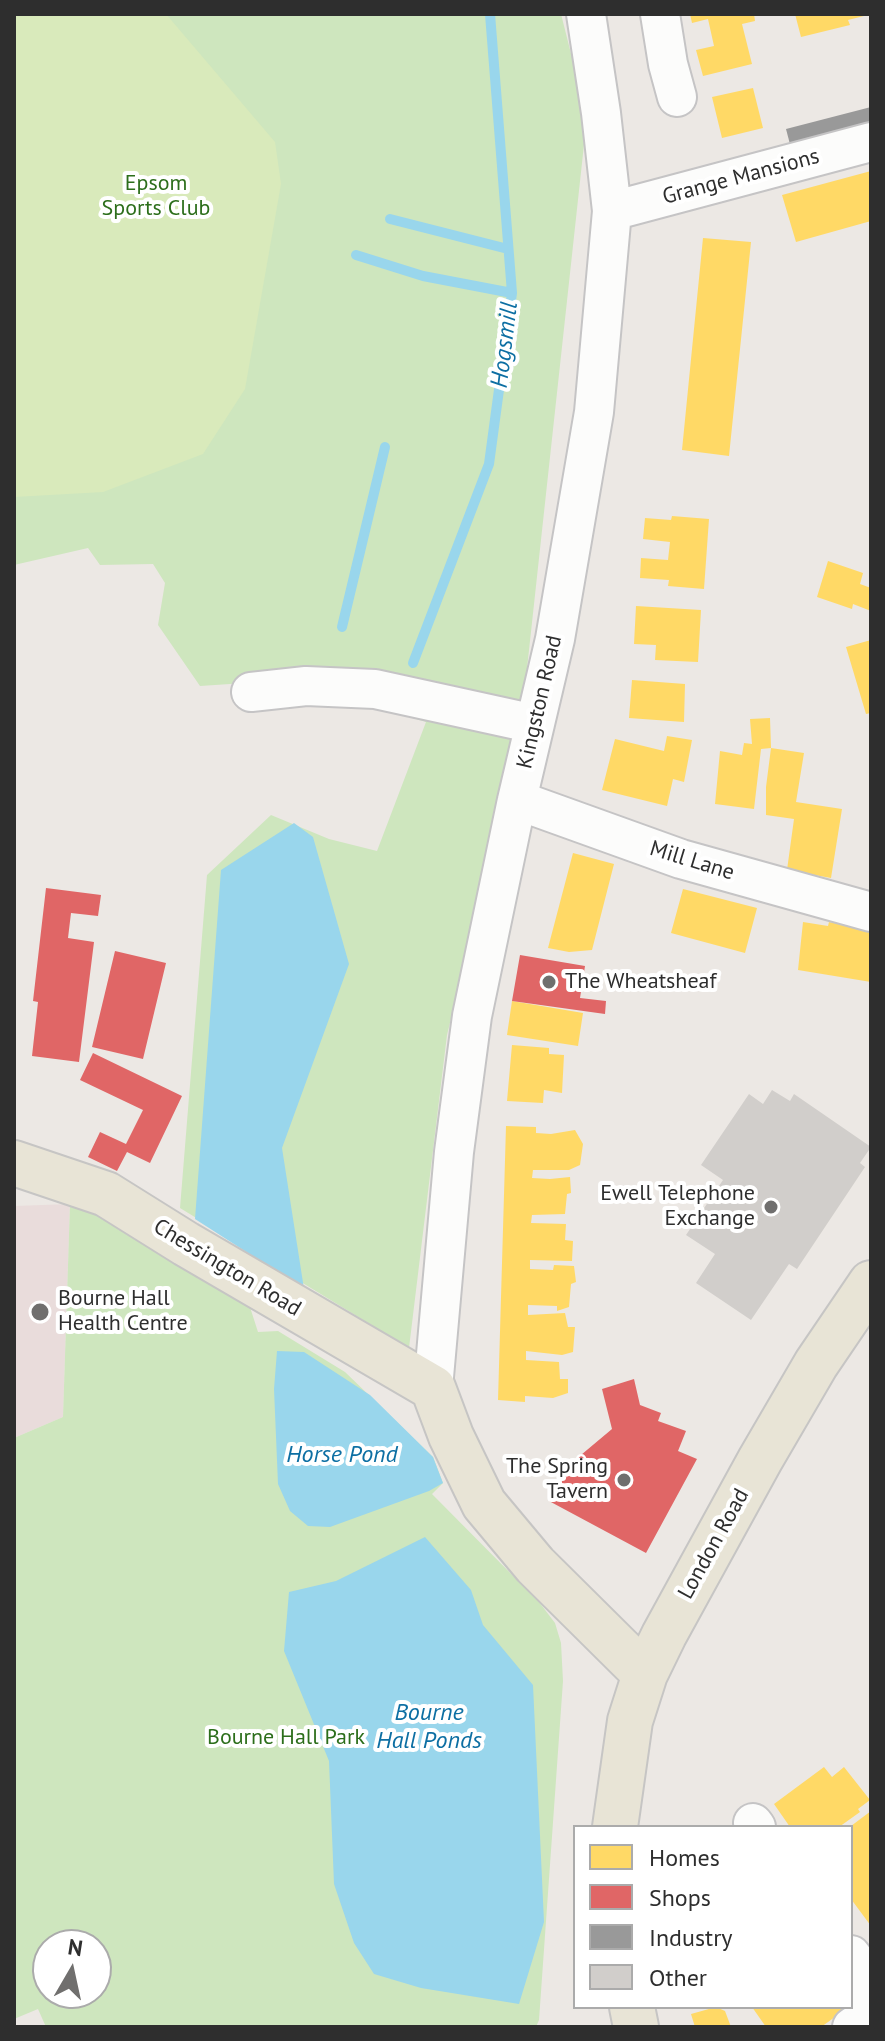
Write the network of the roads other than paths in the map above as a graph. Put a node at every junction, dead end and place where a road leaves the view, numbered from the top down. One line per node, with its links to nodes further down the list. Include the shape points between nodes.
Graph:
1 (586, 14): 5 (street, Kingston Road)
2 (660, 14): 3 (street)
3 (677, 97)
4 (871, 142): 5 (street, Grange Mansions)
5 (612, 211): 7 (street, Kingston Road, via 594,412)
6 (251, 692): 7 (street, via 306,686 375,689)
7 (535, 724): 8 (street, Kingston Road)
8 (517, 800): 9 (street, Mill Lane, via 681,859); 12 (street, Kingston Road, via 470,1031)
9 (871, 912)
10 (17, 1170): 12 (main road, Chessington Road, via 106,1194)
11 (871, 1283): 13 (main road, London Road, via 784,1419)
12 (433, 1388): 13 (main road, via 484,1504 535,1565)
13 (645, 1674): 14 (main road, London Road, via 630,1721)
14 (615, 1825)
15 (853, 1958): 16 (street)
16 (871, 1991)
17 (871, 2002): 18 (street)
18 (852, 2027)

